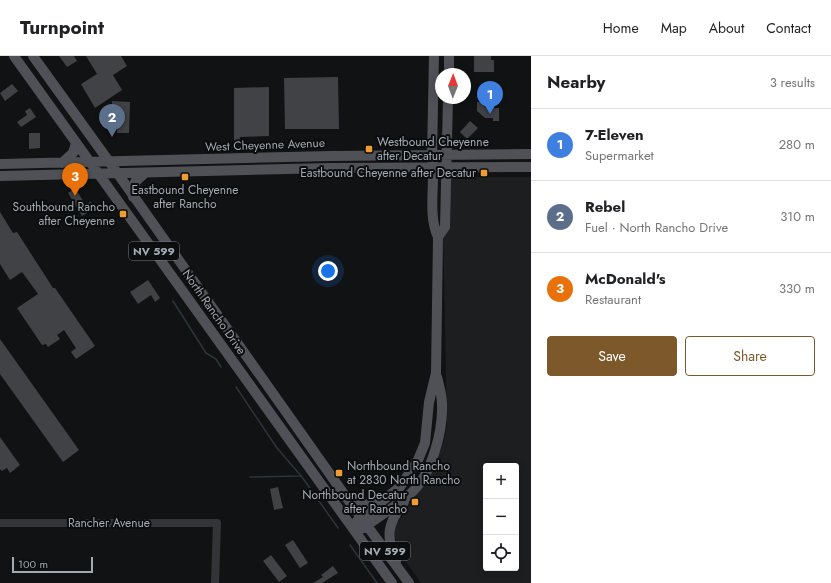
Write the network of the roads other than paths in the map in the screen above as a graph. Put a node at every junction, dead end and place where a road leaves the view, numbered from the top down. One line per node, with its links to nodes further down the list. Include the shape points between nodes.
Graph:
1 (14, 56): 7 (main road, North Rancho Drive / NV 599)
2 (33, 56): 12 (main road, North Rancho Drive / NV 599)
3 (434, 56): 10 (main road)
4 (449, 56): 5 (main road)
5 (449, 68)
6 (448, 104): 8 (main road)
7 (76, 143): 11 (main road, North Rancho Drive / NV 599); 13 (main road, via 73,153)
8 (448, 154): 9 (main road, West Cheyenne Avenue); 10 (main road, West Cheyenne Avenue); 16 (main road)
9 (531, 154)
10 (432, 155): 12 (main road, West Cheyenne Avenue); 15 (main road)
11 (90, 162): 12 (main road, West Cheyenne Avenue); 13 (main road, West Cheyenne Avenue); 19 (main road, North Rancho Drive / NV 599)
12 (109, 162): 20 (main road, North Rancho Drive / NV 599)
13 (62, 163): 14 (main road, West Cheyenne Avenue)
14 (0, 164)
15 (434, 167): 16 (main road, West Cheyenne Avenue); 18 (main road, West Cheyenne Avenue); 23 (main road, via 433,227)
16 (446, 167): 17 (main road, West Cheyenne Avenue); 23 (main road, via 445,227)
17 (531, 167)
18 (145, 173): 20 (main road, West Cheyenne Avenue); 22 (main road, via 135,182)
19 (98, 174): 20 (main road, West Cheyenne Avenue); 21 (main road, West Cheyenne Avenue); 25 (main road, North Rancho Drive / NV 599)
20 (118, 174): 22 (main road, North Rancho Drive / NV 599)
21 (0, 176)
22 (133, 197): 24 (main road, North Rancho Drive / NV 599)
23 (438, 237): 26 (main road)
24 (250, 363): 25 (main road); 28 (main road, North Rancho Drive / NV 599)
25 (240, 371): 32 (main road, North Rancho Drive / NV 599)
26 (436, 373): 27 (main road, via 442,402 439,436 429,466); 29 (main road, via 425,439 418,460 400,488)
27 (412, 493): 30 (main road); 33 (main road, via 394,517 389,530 393,552)
28 (346, 497): 29 (main road, via 358,504); 30 (main road, North Rancho Drive / NV 599)
29 (385, 501): 30 (main road)
30 (364, 522): 32 (main road); 33 (main road, North Rancho Drive / NV 599)
31 (0, 524): 34 (street, Rancher Avenue, via 217,523)
32 (353, 529): 35 (main road, North Rancho Drive / NV 599)
33 (407, 580)
34 (215, 583)
35 (392, 583)

